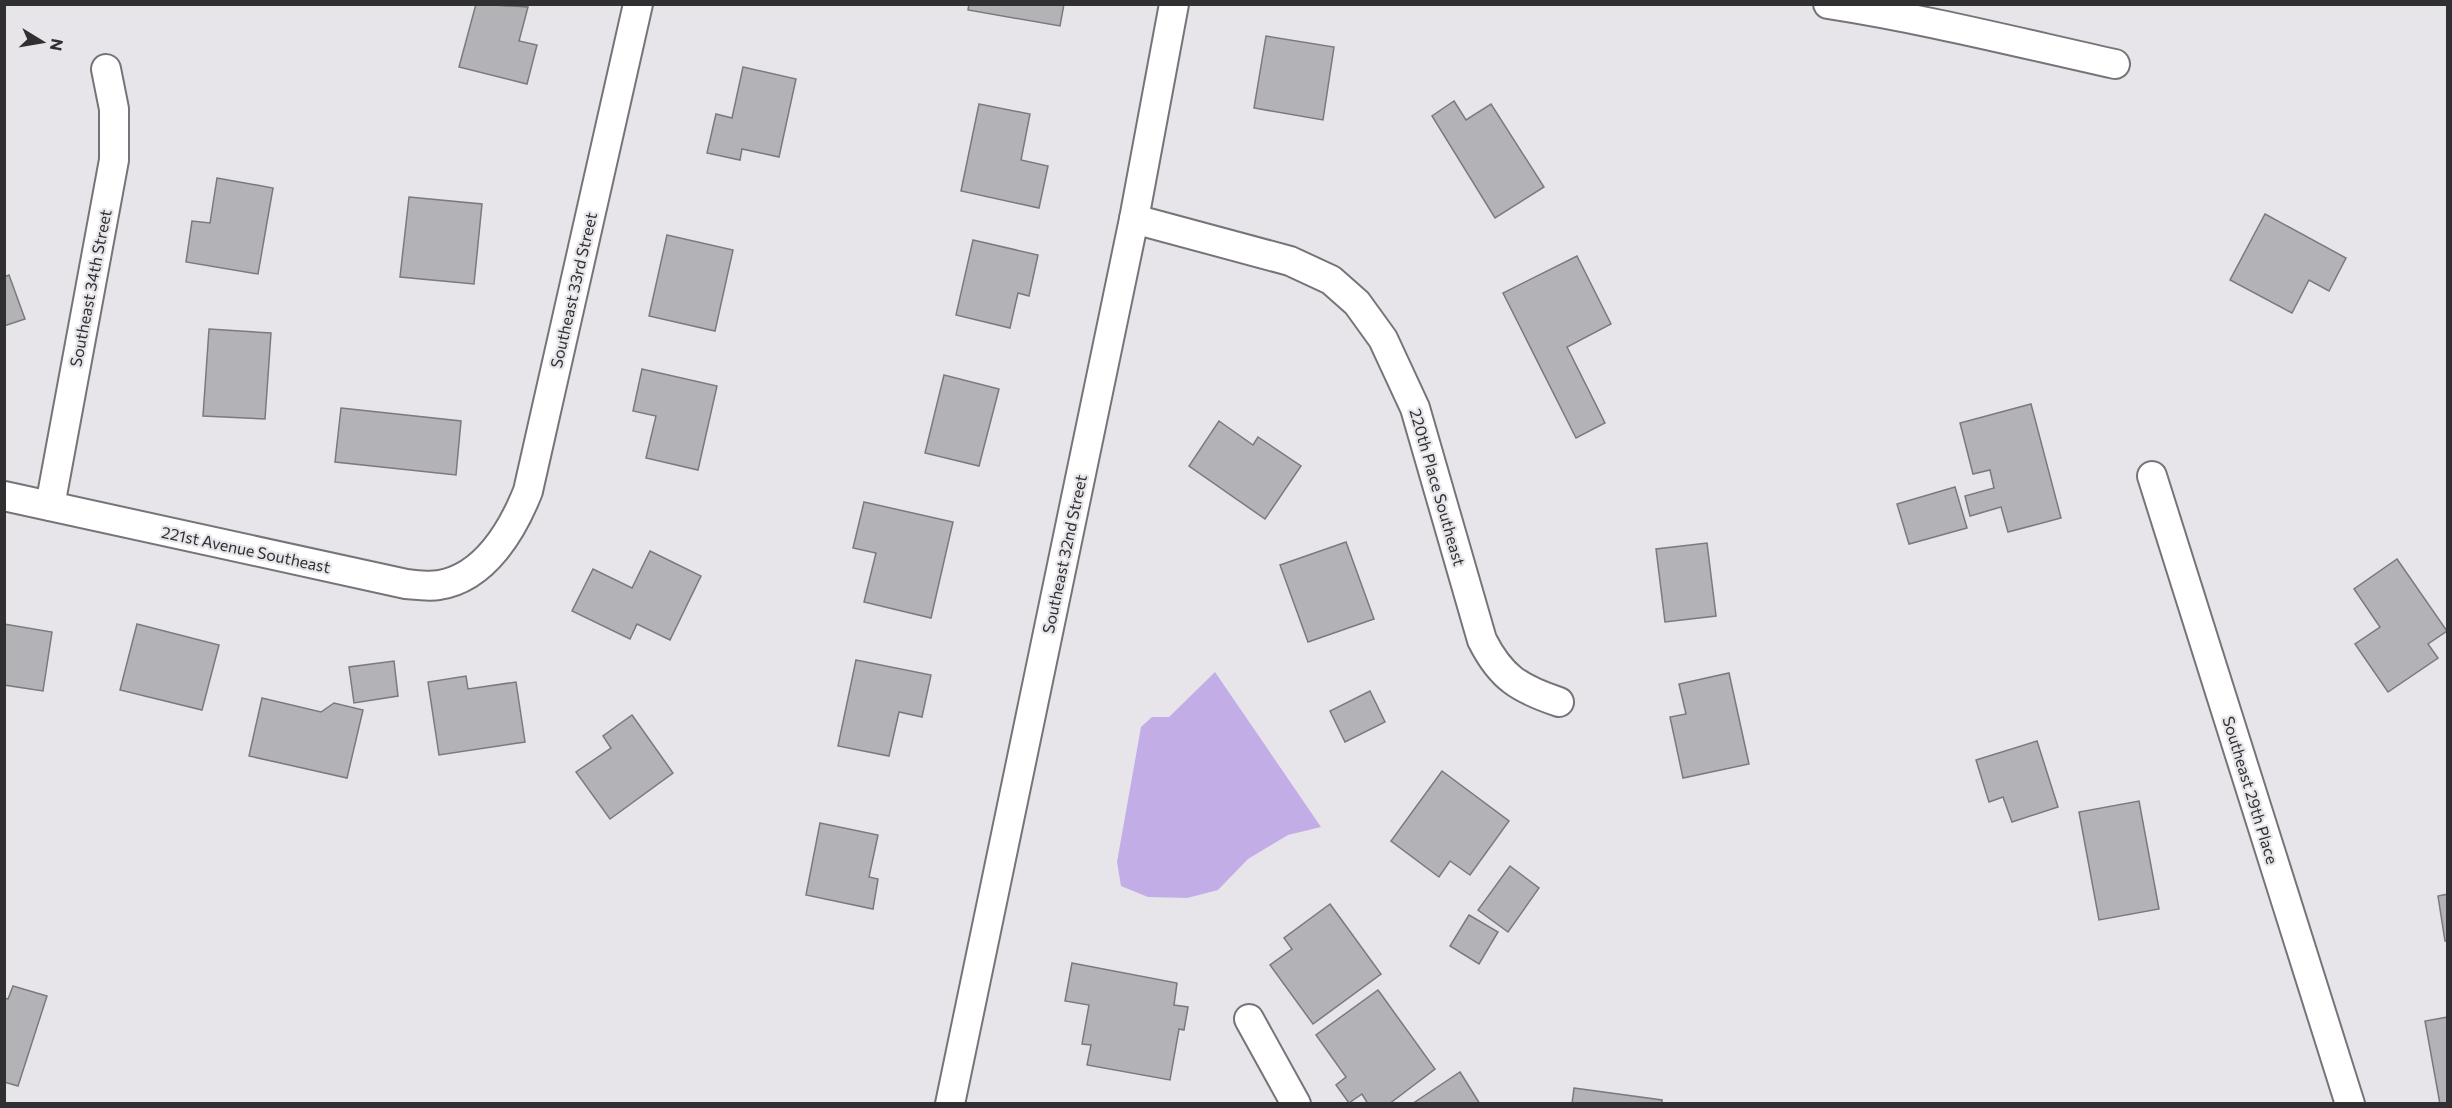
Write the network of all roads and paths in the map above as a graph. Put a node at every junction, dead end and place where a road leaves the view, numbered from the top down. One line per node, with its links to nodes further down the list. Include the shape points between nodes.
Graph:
1 (638, 4): 11 (street, Southeast 33rd Street, via 528,491 502,542)
2 (1174, 4): 7 (street, Southeast 32nd Street)
3 (1828, 4): 4 (street)
4 (1912, 11): 5 (street, via 1980,35)
5 (2115, 64)
6 (106, 69): 10 (street, Southeast 34th Street, via 114,108 114,160)
7 (1134, 219): 12 (street, 220th Place Southeast, via 1290,261 1331,280 1357,303 1383,339 1415,408 1482,640 1494,663 1512,681 1533,694); 14 (street, Southeast 32nd Street)
8 (2152, 477): 16 (street, Southeast 29th Place)
9 (4, 496): 10 (street, 221st Avenue Southeast)
10 (50, 506): 11 (street, 221st Avenue Southeast, via 406,585 439,585 464,576)
11 (482, 562)
12 (1559, 702)
13 (1249, 1019): 15 (street)
14 (950, 1104)
15 (1296, 1104)
16 (2350, 1104)

